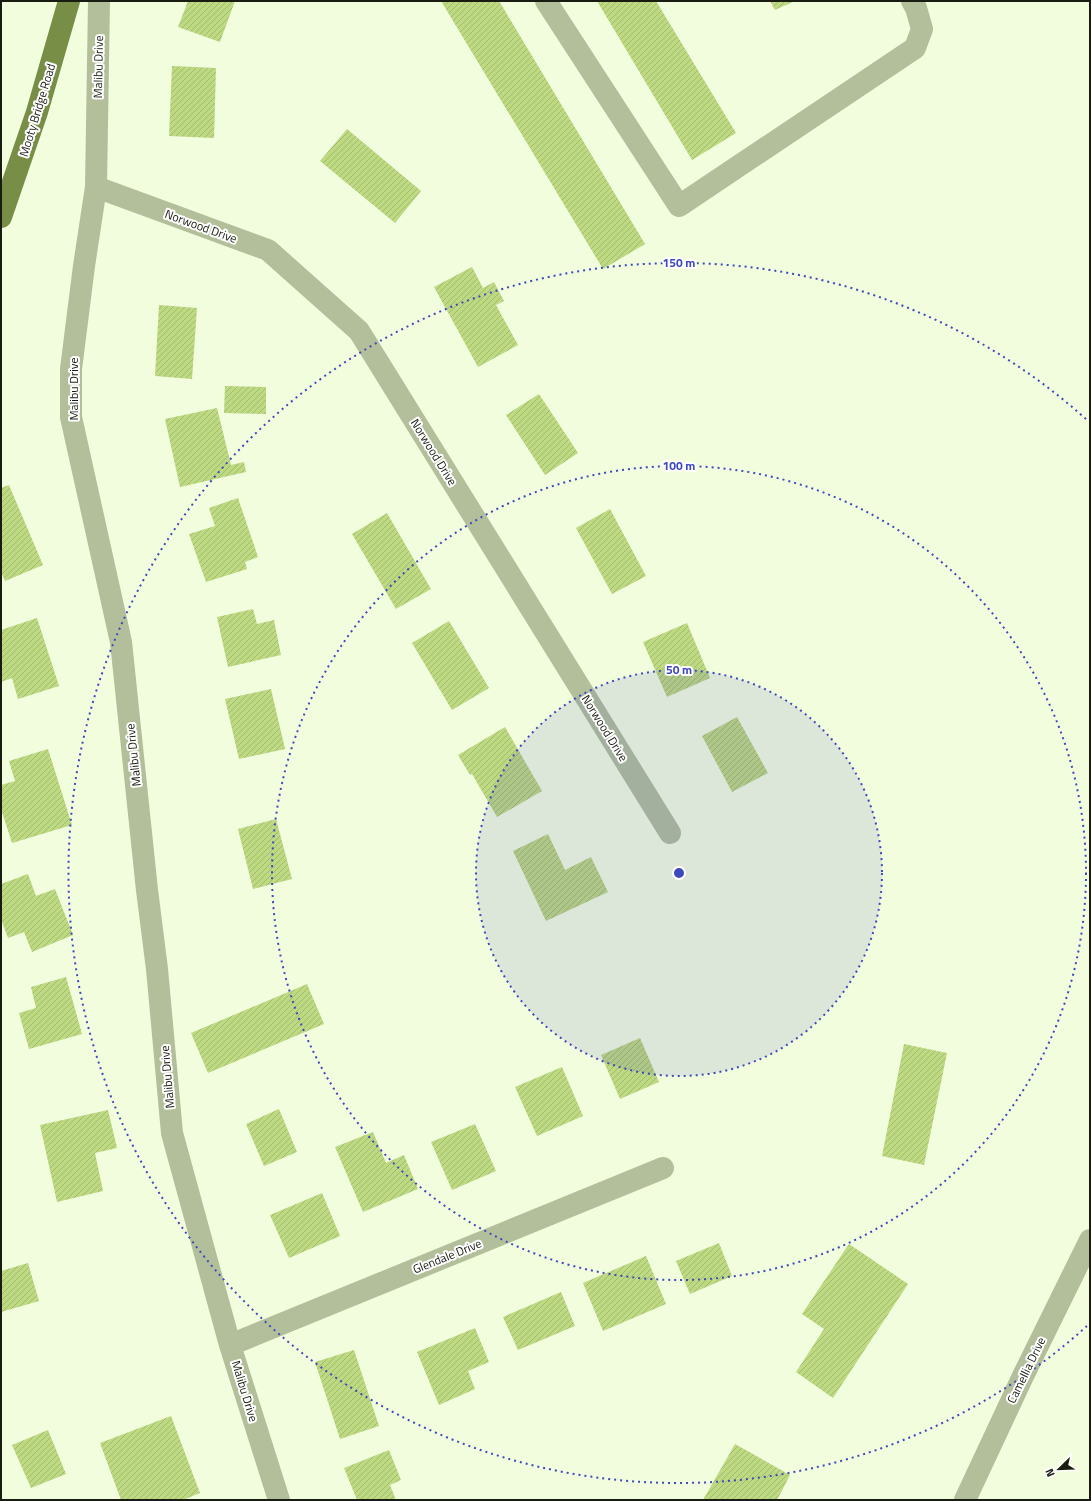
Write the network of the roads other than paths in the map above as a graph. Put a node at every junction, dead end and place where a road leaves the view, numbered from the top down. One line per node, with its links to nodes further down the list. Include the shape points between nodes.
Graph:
1 (69, 1): 6 (main road, Mooty Bridge Road, via 37,112)
2 (99, 1): 5 (street, Malibu Drive)
3 (546, 1): 4 (street, via 679,206 915,48 922,29)
4 (912, 1)
5 (96, 187): 7 (street, Norwood Drive, via 268,250 359,331); 10 (street, Malibu Drive, via 71,369 71,417 122,642 172,1133)
6 (1, 217)
7 (670, 832)
8 (663, 1168): 10 (street, Glendale Drive)
9 (1090, 1240): 12 (street, Camellia Drive, via 1019,1383)
10 (230, 1345): 11 (street, Malibu Drive)
11 (279, 1500)
12 (965, 1500)

